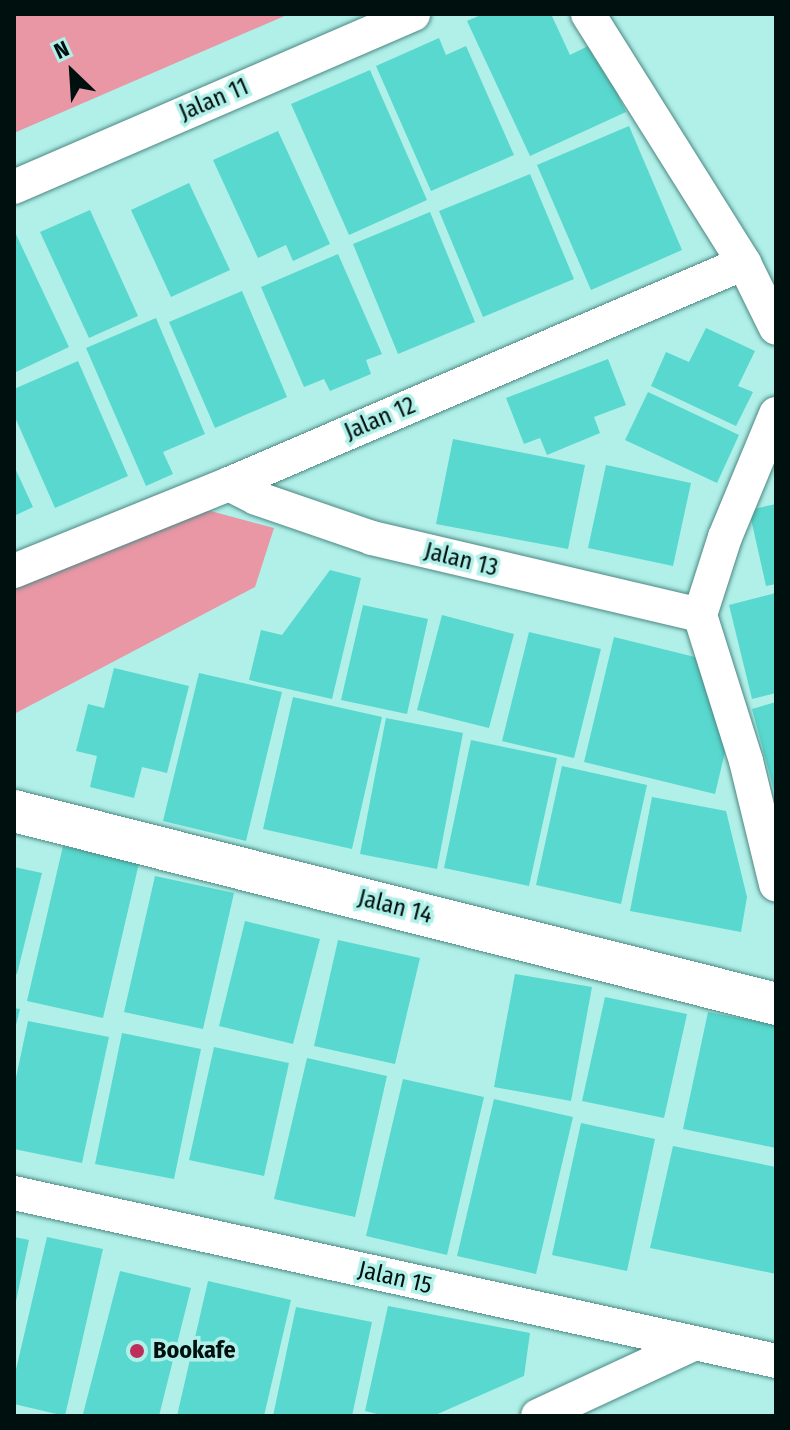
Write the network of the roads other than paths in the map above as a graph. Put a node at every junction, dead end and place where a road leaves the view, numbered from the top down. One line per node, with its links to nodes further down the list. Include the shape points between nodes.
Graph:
1 (413, 14): 3 (street, Jalan 11)
2 (588, 14): 4 (street)
3 (14, 187)
4 (744, 263): 5 (street); 7 (street, Jalan 12)
5 (776, 328)
6 (776, 414): 9 (street, via 725,537)
7 (229, 484): 8 (street, Jalan 12); 9 (street, Jalan 13, via 372,538)
8 (14, 571)
9 (700, 615): 11 (street, via 746,761)
10 (14, 811): 12 (street, Jalan 14)
11 (776, 884)
12 (776, 1004)
13 (14, 1193): 14 (street, Jalan 15)
14 (693, 1344): 15 (street, Jalan 15); 16 (street)
15 (776, 1361)
16 (538, 1416)

